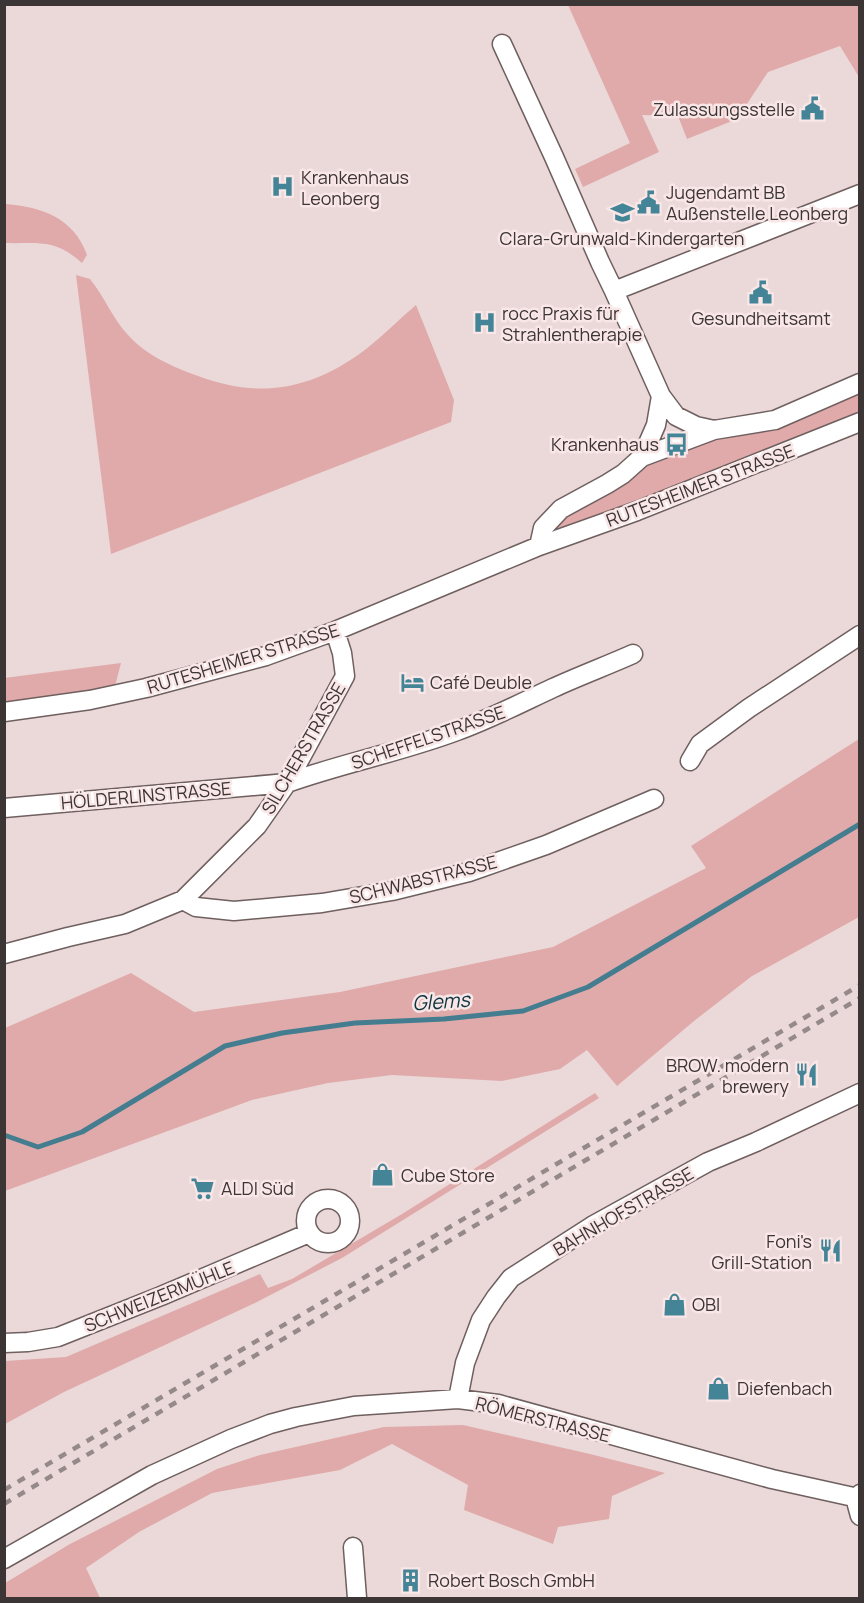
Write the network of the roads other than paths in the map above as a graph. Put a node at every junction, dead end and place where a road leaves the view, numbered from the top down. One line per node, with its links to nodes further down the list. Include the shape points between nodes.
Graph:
1 (502, 44): 3 (street, RUTESHEIMER STRASSE)
2 (860, 194): 3 (street)
3 (614, 291): 5 (street, RUTESHEIMER STRASSE)
4 (860, 383): 7 (street, RUTESHEIMER STRASSE, via 775,420)
5 (661, 396): 7 (street, RUTESHEIMER STRASSE, via 676,416); 8 (street, RUTESHEIMER STRASSE, via 656,425)
6 (860, 422): 9 (street, RUTESHEIMER STRASSE, via 638,511)
7 (714, 430): 8 (street, RUTESHEIMER STRASSE)
8 (642, 457): 9 (street, RUTESHEIMER STRASSE, via 623,474 561,509 543,528)
9 (539, 546): 10 (street, RUTESHEIMER STRASSE)
10 (335, 631): 13 (street, RUTESHEIMER STRASSE, via 266,656 146,688); 15 (street, SILCHERSTRASSE, via 345,676)
11 (860, 635): 14 (street, via 700,744)
12 (633, 654): 15 (street, SCHEFFELSTRASSE, via 456,731)
13 (4, 712)
14 (690, 761)
15 (287, 783): 17 (street, HÖLDERLINSTRASSE); 18 (street, SILCHERSTRASSE, via 257,826)
16 (654, 799): 18 (street, SCHWABSTRASSE, via 469,872 392,891 322,903 234,911 196,907)
17 (4, 808)
18 (183, 900): 19 (street, SILCHERSTRASSE, via 125,924)
19 (4, 954)
20 (860, 1093): 23 (street, BAHNHOFSTRASSE, via 708,1162 592,1226 511,1278 481,1320 465,1363)
21 (309, 1233): 22 (street, SCHWEIZERMÜHLE, via 58,1337)
22 (4, 1343)
23 (458, 1399): 24 (street, RÖMERSTRASSE, via 498,1404); 26 (street, RÖMERSTRASSE, via 354,1406 270,1424 152,1475)
24 (859, 1502)
25 (353, 1547): 27 (street)
26 (4, 1558)
27 (357, 1599)

